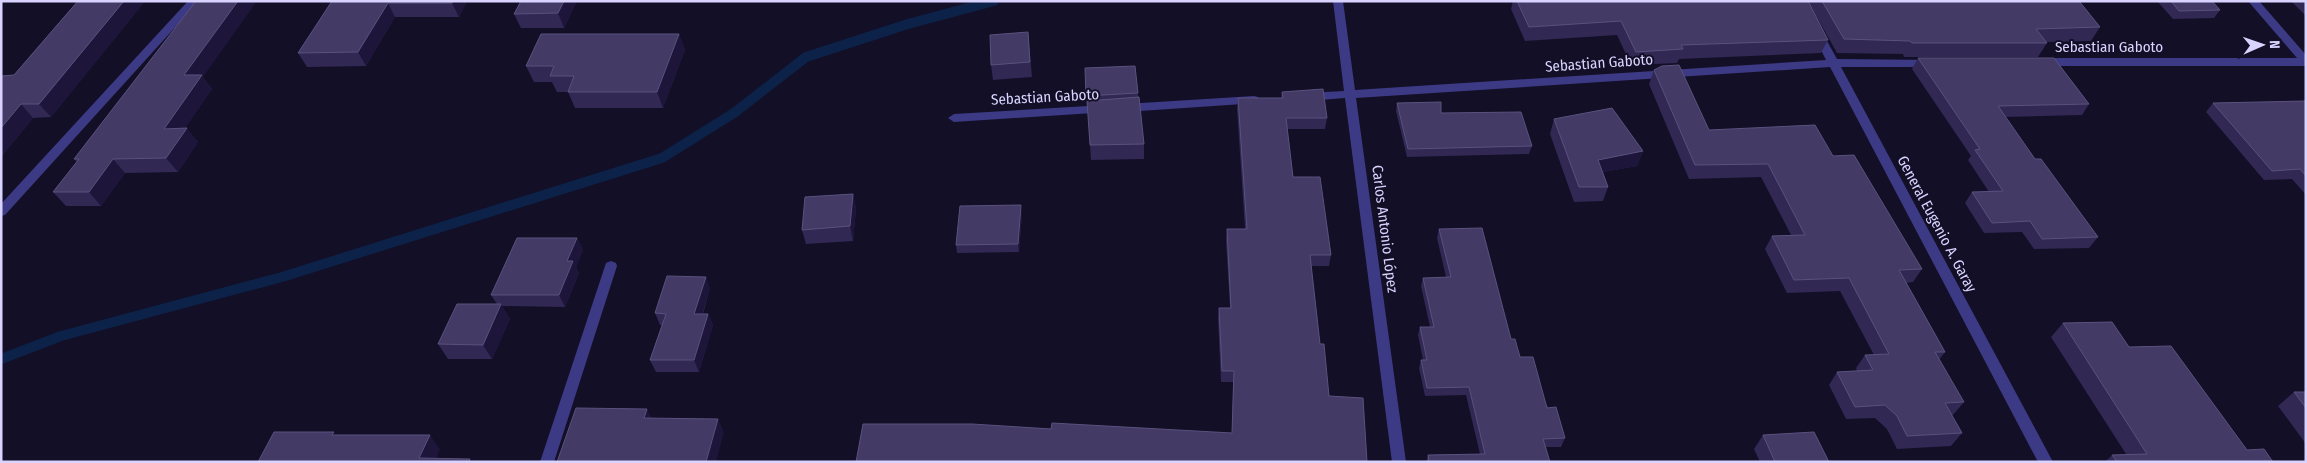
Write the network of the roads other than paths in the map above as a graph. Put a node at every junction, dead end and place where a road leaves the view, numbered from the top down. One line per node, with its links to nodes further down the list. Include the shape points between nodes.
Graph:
1 (194, 1): 13 (street)
2 (1338, 1): 9 (street, Carlos Antonio López)
3 (2253, 1): 7 (street)
4 (1810, 19): 8 (street, General Eugenio A. Garay)
5 (1941, 62): 8 (street, Sebastian Gaboto)
6 (2030, 62): 7 (street, Sebastian Gaboto)
7 (2306, 62)
8 (1833, 63): 9 (street, Sebastian Gaboto); 17 (street, General Eugenio A. Garay)
9 (1351, 94): 10 (street, Sebastian Gaboto); 16 (street, Carlos Antonio López)
10 (1292, 98)
11 (1262, 100): 12 (street, Sebastian Gaboto)
12 (954, 118)
13 (1, 212)
14 (611, 266): 15 (street)
15 (547, 462)
16 (1399, 462)
17 (2046, 462)

